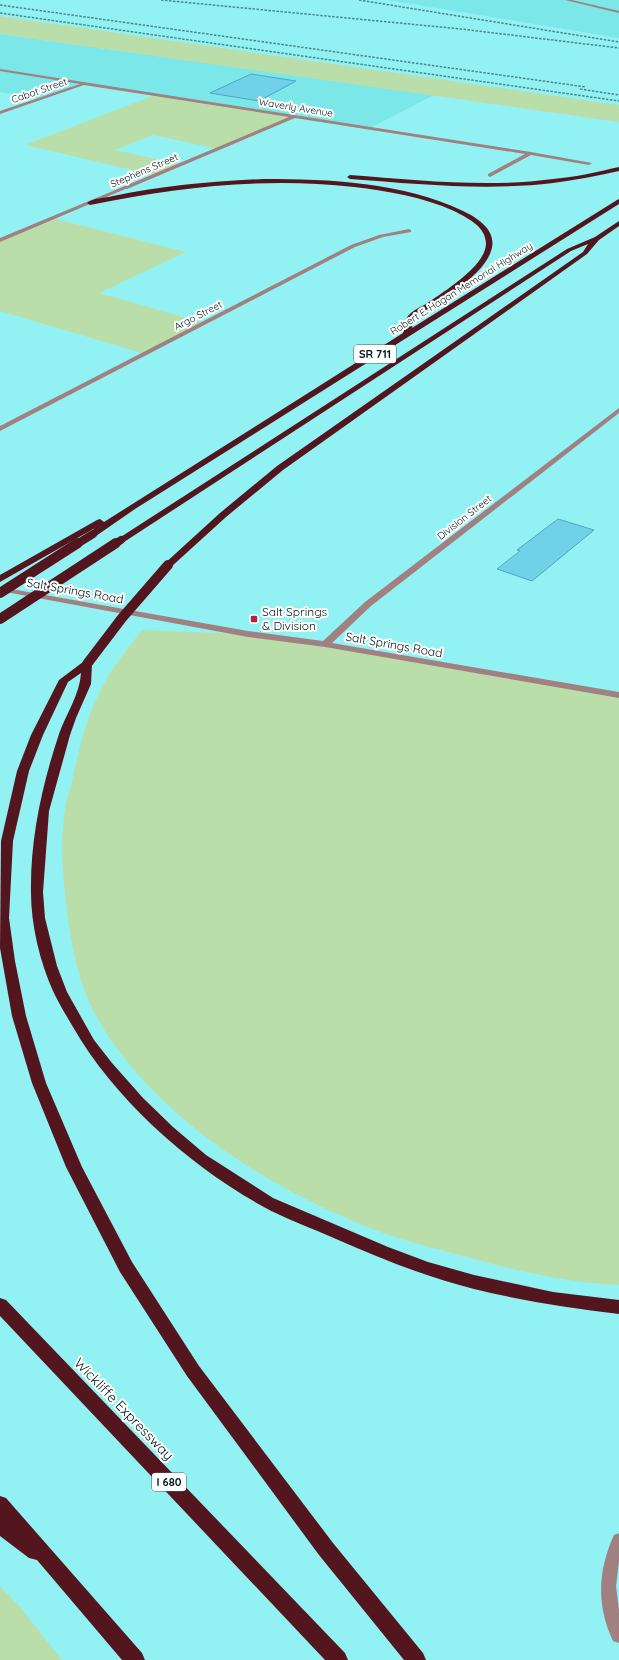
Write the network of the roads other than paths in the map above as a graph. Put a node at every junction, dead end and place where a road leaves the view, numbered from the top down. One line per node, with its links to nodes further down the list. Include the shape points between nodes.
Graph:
1 (567, 0): 2 (street)
2 (619, 12)
3 (0, 70): 4 (street, Waverly Avenue)
4 (84, 84): 5 (street, Cabot Street); 6 (street, Waverly Avenue)
5 (0, 113)
6 (295, 116): 7 (street, Waverly Avenue); 13 (street, Stephens Street)
7 (531, 153): 8 (street, Waverly Avenue); 10 (street)
8 (589, 163)
9 (619, 169): 11 (highway, via 548,183 503,186 436,184)
10 (490, 175)
11 (340, 176)
12 (188, 179): 13 (highway)
13 (127, 187): 15 (street, Stephens Street)
14 (619, 201): 20 (highway, Robert E. Hagan Memorial Highway / SR 711)
15 (90, 203): 19 (street, Stephens Street); 20 (highway, via 193,184 294,180 386,190 428,199 456,210 480,224 488,234 488,252 477,268 463,280 411,317)
16 (619, 223): 18 (highway)
17 (409, 231): 22 (street, Argo Street, via 375,237 354,246)
18 (597, 238): 27 (highway, bridge, via 569,250); 29 (highway, bridge, via 586,253 268,477 216,520 168,565 122,618)
19 (0, 240)
20 (407, 334): 23 (highway, Robert E. Hagan Memorial Highway / SR 711)
21 (619, 410): 28 (street, Division Street, via 368,604)
22 (0, 429)
23 (132, 507): 24 (highway, via 79,533); 26 (highway, bridge)
24 (0, 579)
25 (0, 589): 28 (street, Salt Springs Road, via 248,634)
26 (0, 593)
27 (0, 619)
28 (326, 644): 30 (street, Salt Springs Road)
29 (87, 664): 32 (highway, via 86,684 64,735 43,811 38,898 39,918 50,966 60,992 89,1043 107,1067 143,1107 200,1159 274,1205 382,1252 426,1268 474,1282 553,1299); 40 (highway, via 64,680 37,736 23,771 7,841 3,918 8,961 19,1016 38,1083 74,1167 126,1267 193,1371 326,1549)
30 (619, 695)
31 (0, 1305): 39 (highway, Wickliffe Expressway / I 680)
32 (619, 1307)
33 (0, 1504): 36 (highway)
34 (0, 1525): 36 (highway)
35 (619, 1540): 37 (street, via 612,1555 608,1580 613,1625)
36 (55, 1567): 38 (highway)
37 (619, 1635)
38 (135, 1660)
39 (338, 1660)
40 (416, 1660)

